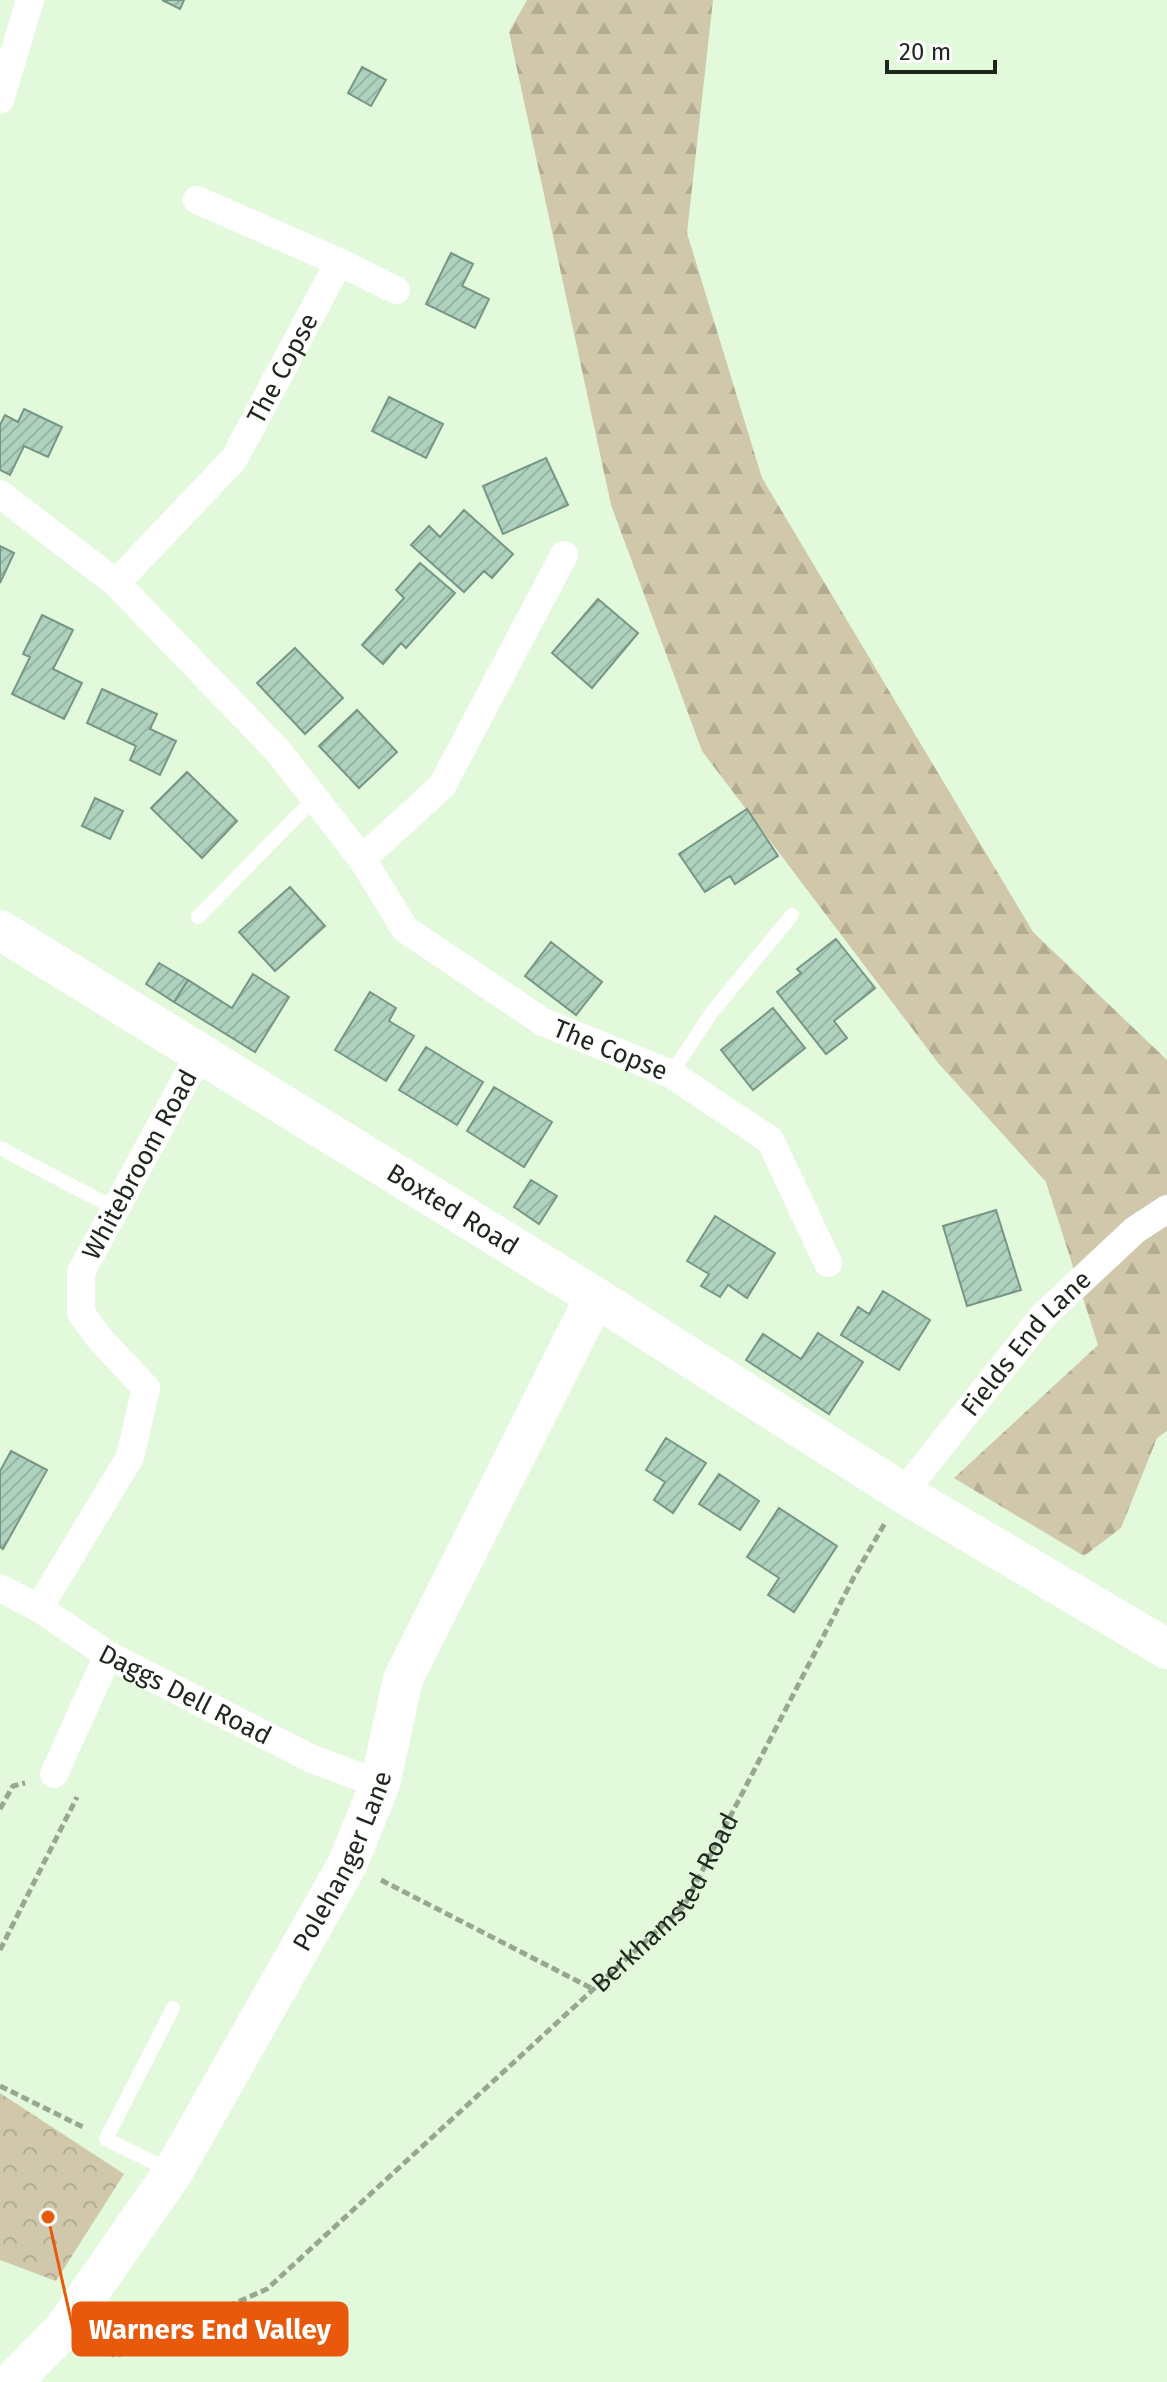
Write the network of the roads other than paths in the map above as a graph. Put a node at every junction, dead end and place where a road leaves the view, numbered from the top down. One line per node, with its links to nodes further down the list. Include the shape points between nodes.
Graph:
1 (30, 0): 2 (street)
2 (0, 100)
3 (197, 200): 4 (street)
4 (339, 262): 5 (street); 8 (street, The Copse, via 234,459)
5 (396, 290)
6 (0, 494): 8 (street, The Copse)
7 (564, 555): 10 (street, via 442,786)
8 (116, 583): 9 (street, The Copse, via 278,751)
9 (315, 798): 10 (street, The Copse); 12 (lane)
10 (362, 859): 15 (street, The Copse, via 405,929 543,1022)
11 (792, 915): 15 (lane, via 712,1012)
12 (198, 917)
13 (0, 930): 14 (street, Boxted Road)
14 (200, 1053): 17 (street, Whitebroom Road); 20 (street, Boxted Road)
15 (671, 1074): 19 (street, The Copse, via 770,1140)
16 (0, 1148): 17 (lane)
17 (116, 1209): 23 (street, Whitebroom Road, via 81,1272 81,1313 146,1388 130,1457)
18 (1167, 1209): 21 (street, Fields End Lane, via 1135,1230 1043,1316)
19 (828, 1263)
20 (595, 1297): 21 (street, Boxted Road); 27 (street, Polehanger Lane, via 403,1679)
21 (903, 1493): 24 (street)
22 (0, 1588): 23 (street, Daggs Dell Road)
23 (39, 1608): 25 (street, Daggs Dell Road)
24 (1167, 1649)
25 (108, 1655): 26 (street); 27 (street, Daggs Dell Road, via 312,1759)
26 (54, 1774)
27 (380, 1784): 29 (street, Polehanger Lane, via 348,1863)
28 (173, 2008): 29 (lane, via 106,2139)
29 (173, 2172): 30 (street, Polehanger Lane, via 64,2329)
30 (12, 2382)

